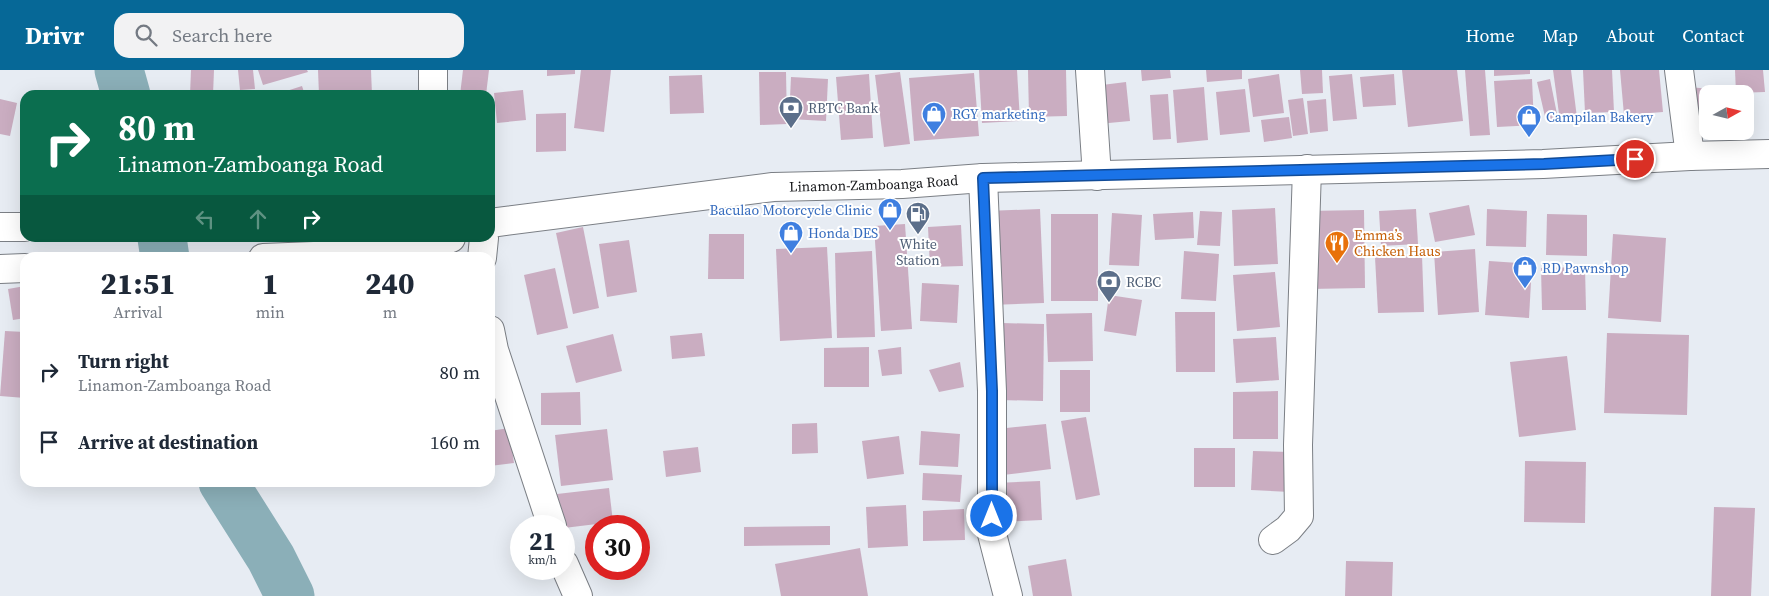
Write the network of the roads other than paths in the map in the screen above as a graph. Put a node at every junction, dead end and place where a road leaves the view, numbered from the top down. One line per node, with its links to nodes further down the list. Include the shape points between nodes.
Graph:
1 (434, 70): 4 (main road)
2 (1090, 70): 8 (main road)
3 (1679, 70): 6 (main road)
4 (433, 90)
5 (1769, 154): 6 (main road, Linamon-Zamboanga Road)
6 (1690, 156): 7 (main road, Linamon-Zamboanga Road, via 1544,164)
7 (1307, 169): 8 (main road, Linamon-Zamboanga Road); 19 (main road, via 1298,445 1299,516)
8 (1098, 176): 9 (main road, Linamon-Zamboanga Road)
9 (983, 178): 10 (main road, Linamon-Zamboanga Road, via 902,184 773,187); 22 (main road, via 992,391 992,534)
10 (495, 222)
11 (0, 227): 12 (main road)
12 (20, 227)
13 (441, 242): 14 (main road)
14 (416, 252)
15 (20, 268): 16 (main road)
16 (0, 270)
17 (495, 353): 18 (main road)
18 (548, 515)
19 (1273, 540)
20 (571, 580): 21 (main road)
21 (578, 596)
22 (1008, 596)

